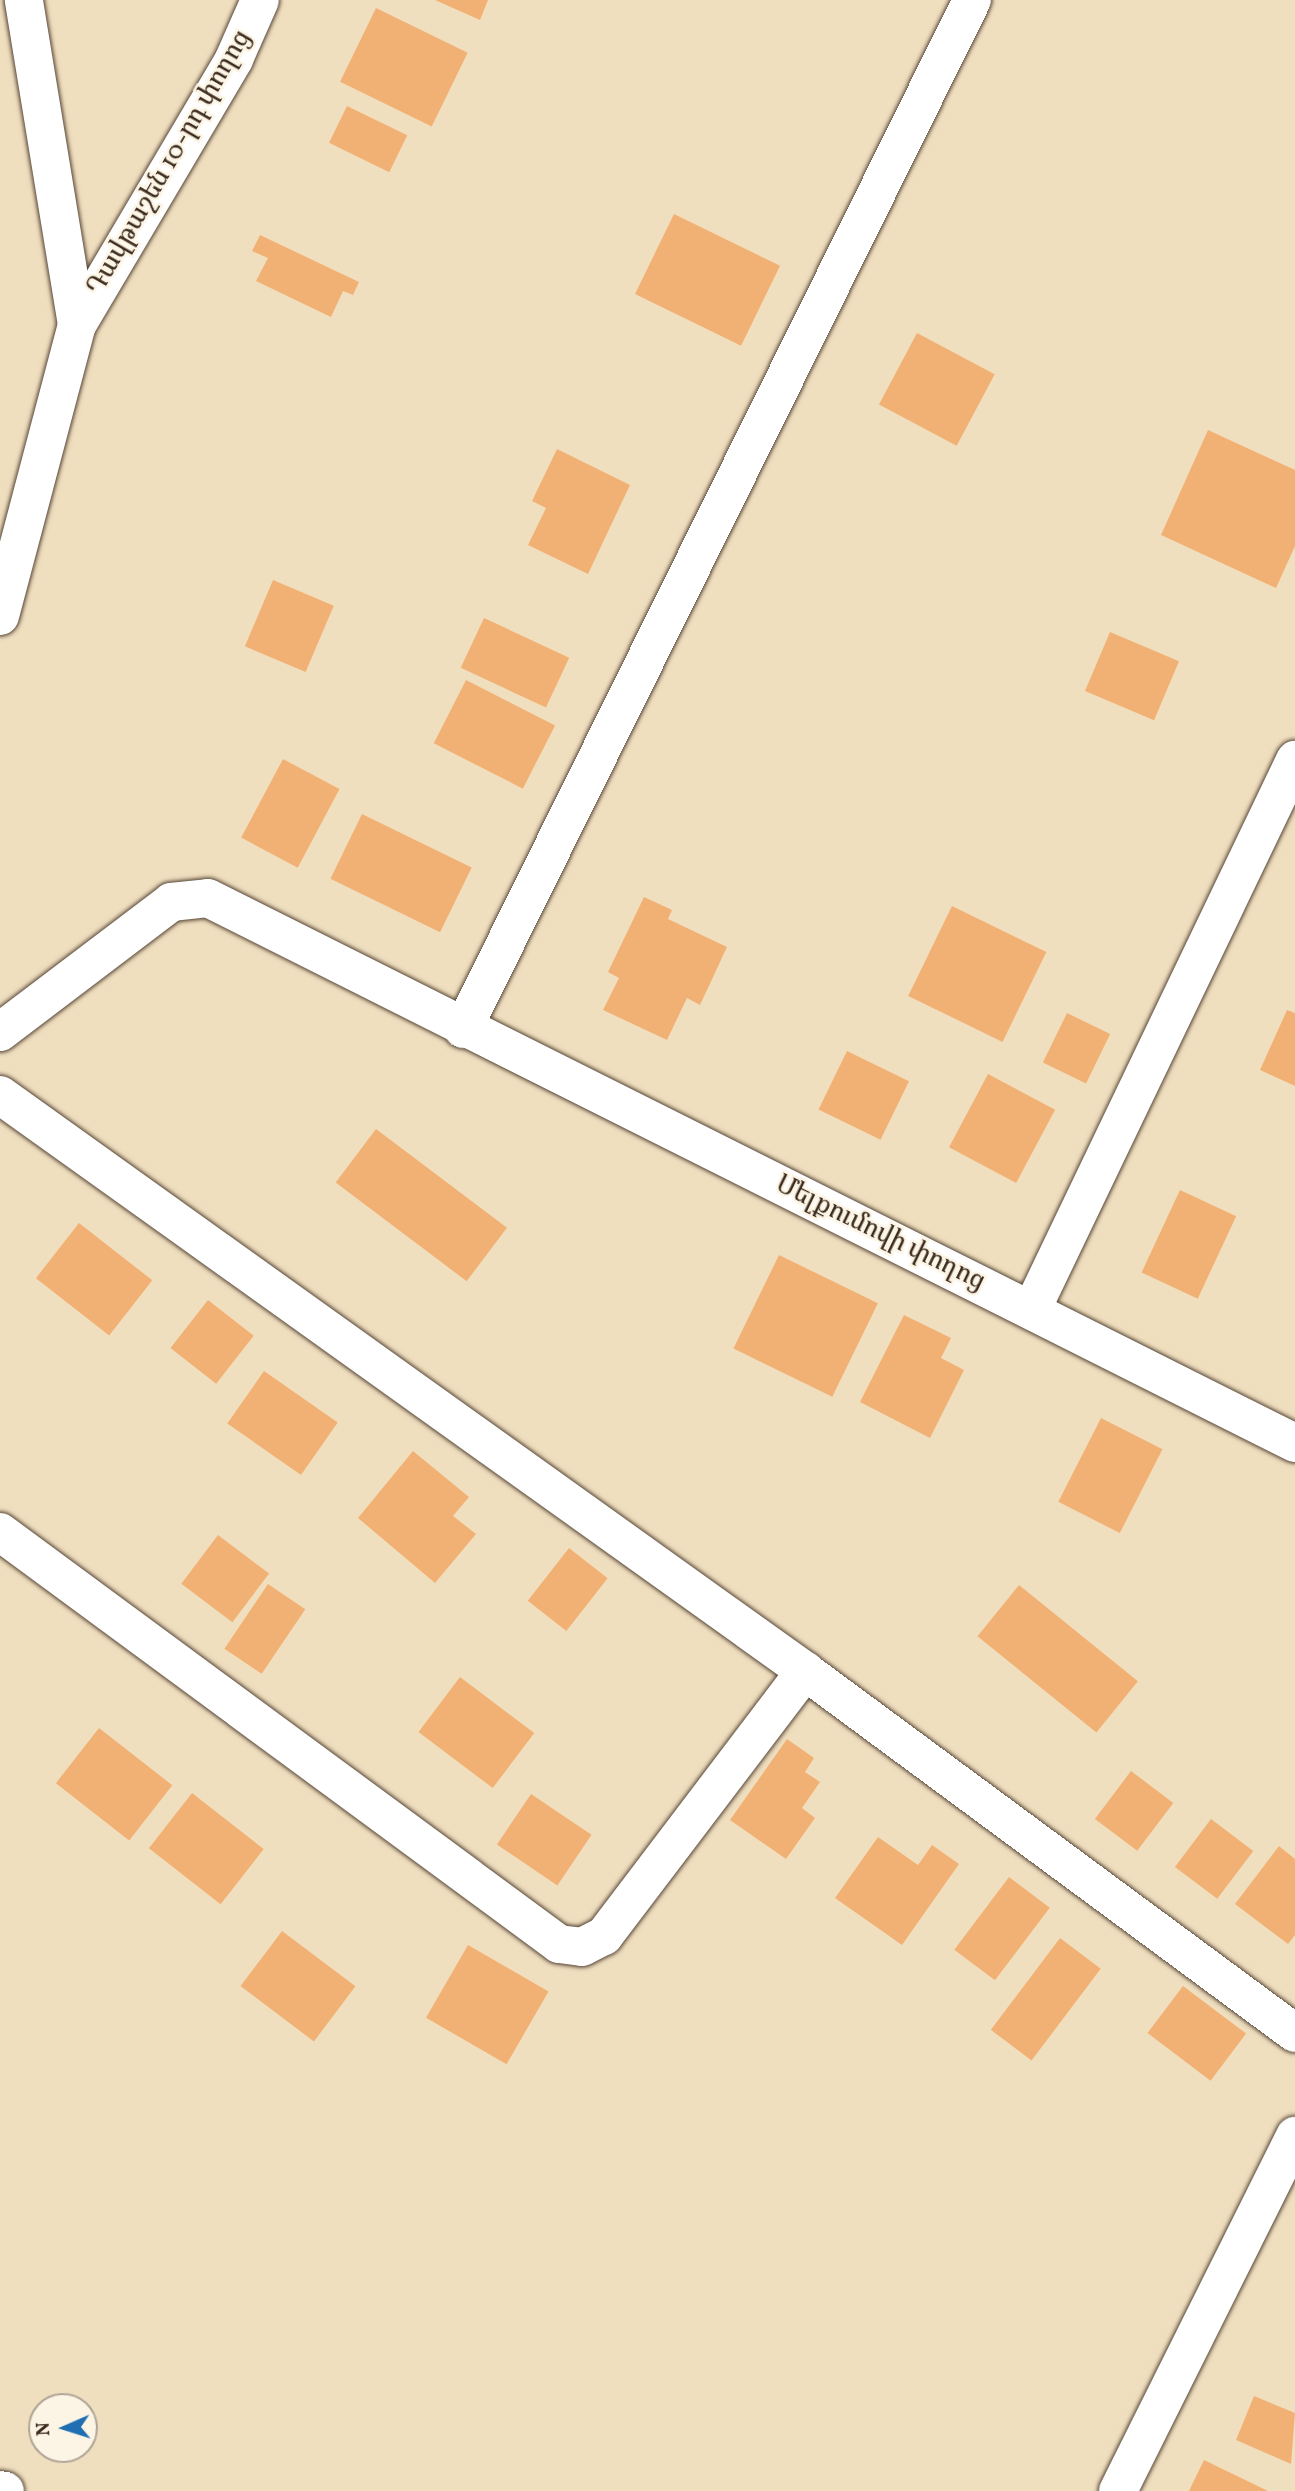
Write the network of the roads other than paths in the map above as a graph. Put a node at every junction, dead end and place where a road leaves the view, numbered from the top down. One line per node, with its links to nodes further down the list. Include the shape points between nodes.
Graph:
1 (24, 0): 4 (street)
2 (260, 0): 4 (street, Դավթաշեն 10-րդ փողոց, via 234,59)
3 (972, 0): 7 (street)
4 (77, 325): 5 (street)
5 (0, 617)
6 (1295, 762): 10 (street)
7 (463, 1029): 8 (street, Մելքումովի փողոց, via 208,898 171,902); 10 (street, Մելքումովի փողոց)
8 (0, 1032)
9 (0, 1095): 13 (street)
10 (1032, 1309): 11 (street, Մելքումովի փողոց)
11 (1295, 1443)
12 (0, 1532): 13 (street, via 559,1944 582,1947 604,1936)
13 (805, 1671): 14 (street)
14 (1295, 2033)
15 (1295, 2136): 16 (street)
16 (1118, 2491)

